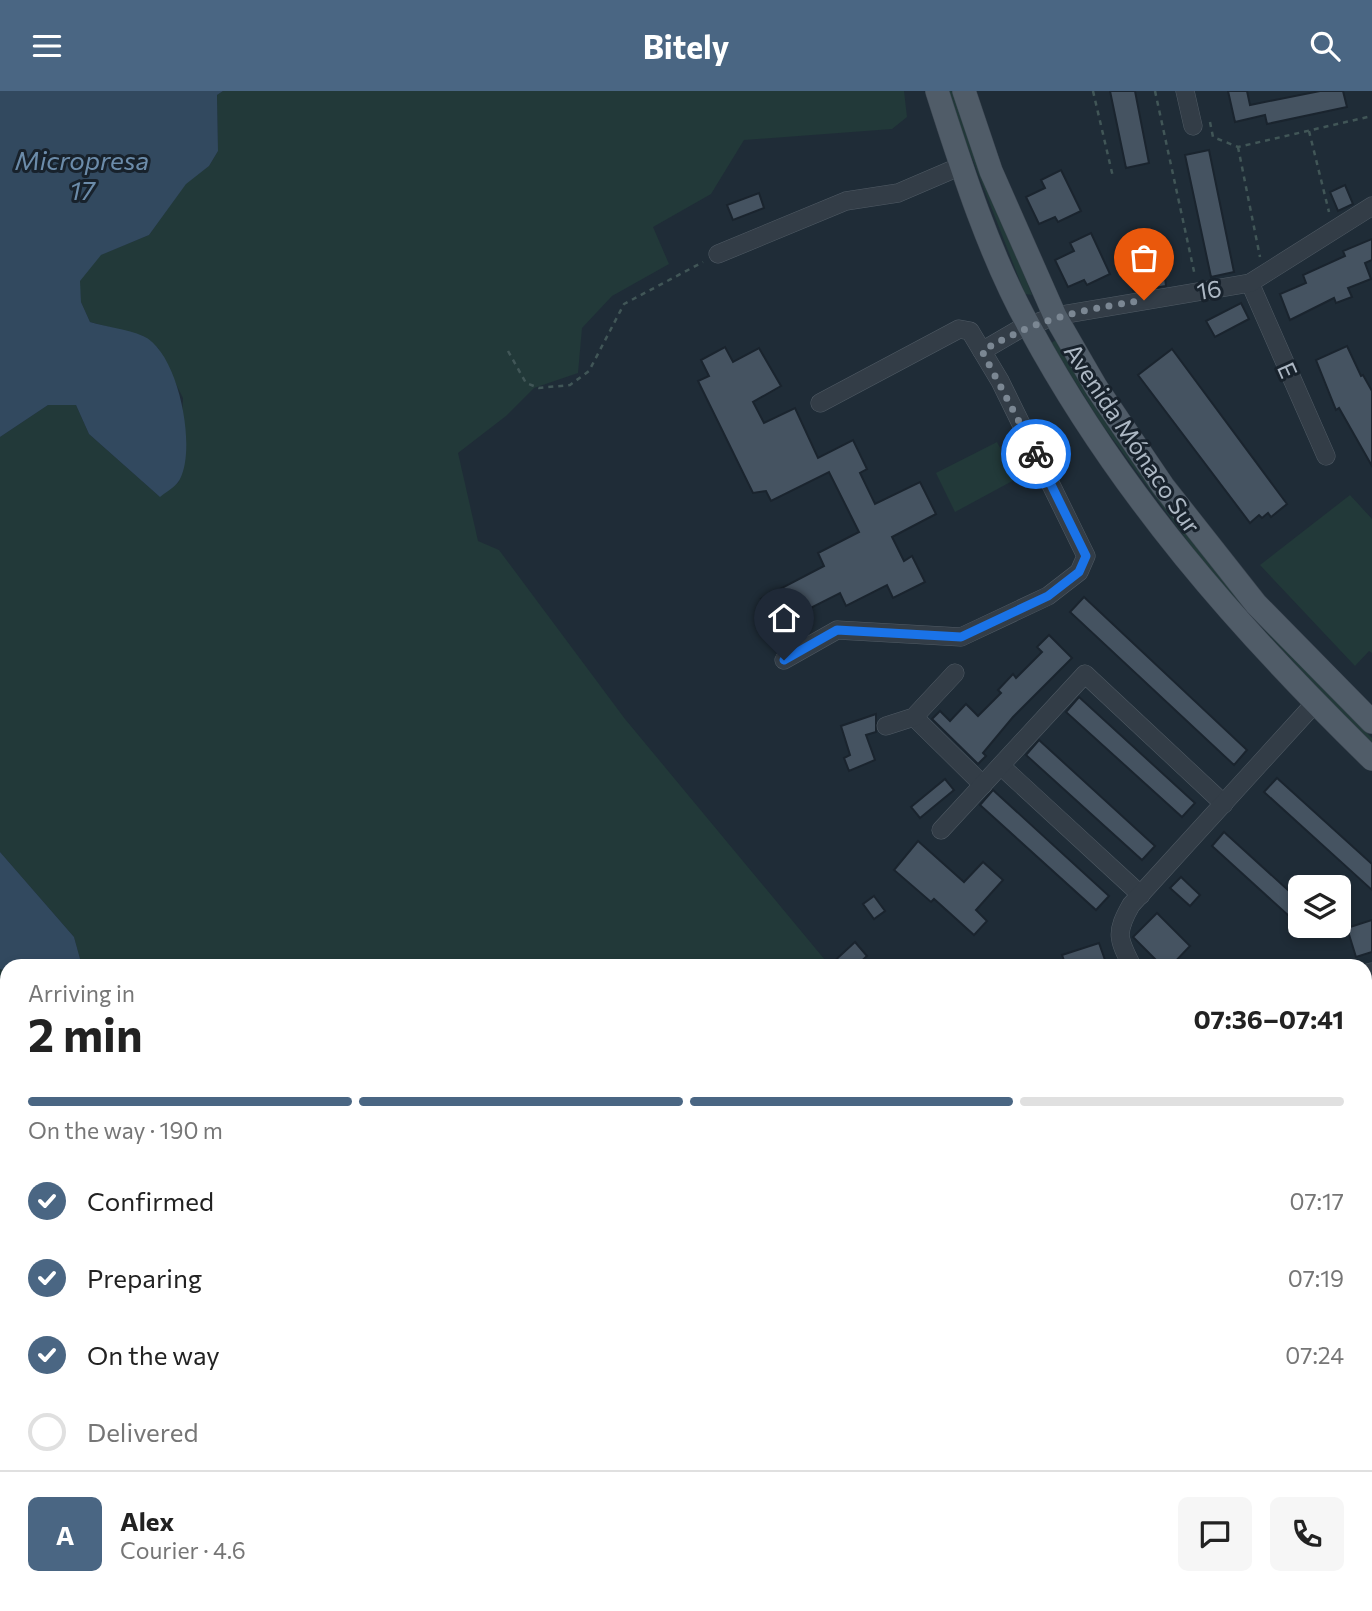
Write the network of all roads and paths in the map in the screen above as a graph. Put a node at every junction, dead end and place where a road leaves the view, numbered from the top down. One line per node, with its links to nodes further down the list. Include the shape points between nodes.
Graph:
1 (937, 91): 11 (main road, Avenida Mónaco Sur)
2 (964, 91): 18 (main road, Avenida Mónaco Sur, via 991,171)
3 (1093, 91): 12 (path)
4 (1155, 91): 17 (path)
5 (1185, 91): 8 (street)
6 (1208, 114): 10 (path, via 1213,137)
7 (1372, 116): 9 (path)
8 (1193, 127)
9 (1309, 131): 10 (path); 14 (path)
10 (1238, 146): 16 (path)
11 (961, 166): 15 (street, via 898,193 846,201); 19 (main road, Avenida Mónaco Sur)
12 (1113, 177)
13 (1372, 207): 14 (street, 16)
14 (1334, 231): 16 (street, 16)
15 (718, 254): 20 (path, via 624,304 589,371 570,385 539,388 526,383)
16 (1256, 279): 17 (street, 16); 23 (street, E)
17 (1198, 291): 18 (street, 16)
18 (1055, 316): 19 (street, 16); 28 (main road, Avenida Mónaco Sur, via 1096,387 1188,518 1256,604)
19 (1028, 326): 21 (street, 16); 26 (main road, Avenida Mónaco Sur, via 1066,390 1176,550)
20 (508, 351)
21 (982, 351): 22 (street, via 970,331 959,329); 24 (street, via 1086,556 1079,572 1048,596 961,637 837,630)
22 (820, 403)
23 (1326, 456)
24 (784, 660)
25 (955, 673): 27 (street)
26 (1315, 703): 30 (main road, Avenida Mónaco Sur); 33 (street)
27 (914, 717): 29 (street); 32 (street)
28 (1372, 722)
29 (886, 726)
30 (1372, 759)
31 (1001, 766): 32 (street); 33 (street, via 1085,674); 35 (street)
32 (983, 785): 34 (street)
33 (1224, 804): 35 (street)
34 (941, 830)
35 (1141, 895): 36 (street, via 1119,932)
36 (1128, 959)

